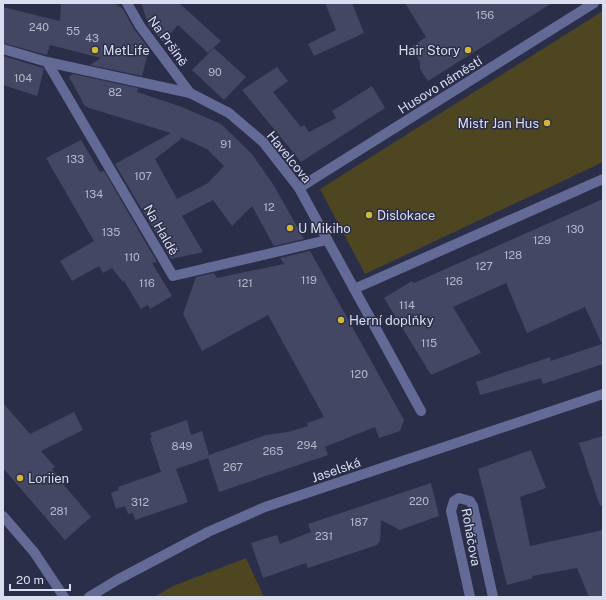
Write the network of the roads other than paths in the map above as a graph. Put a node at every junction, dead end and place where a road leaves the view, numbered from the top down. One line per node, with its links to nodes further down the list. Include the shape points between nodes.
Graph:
1 (128, 3): 5 (street, Na Pršíně, via 143,30)
2 (594, 3): 7 (street, Husovo náměstí)
3 (3, 49): 4 (street, Havelcova)
4 (47, 62): 5 (street, Havelcova); 8 (street, Na Haldě, via 173,276)
5 (190, 93): 7 (street, Havelcova, via 229,113 263,142)
6 (603, 179): 9 (street)
7 (299, 188): 8 (street, Havelcova)
8 (327, 240): 9 (street, Havelcova)
9 (354, 289): 11 (street, Havelcova)
10 (603, 394): 14 (street, Jaselská, via 265,507 208,532)
11 (421, 411)
12 (3, 516): 13 (street, via 34,552)
13 (64, 597)
14 (89, 597)
15 (470, 597): 16 (street, Roháčova, via 451,511 454,501 459,498 470,501 472,506)
16 (493, 597)

